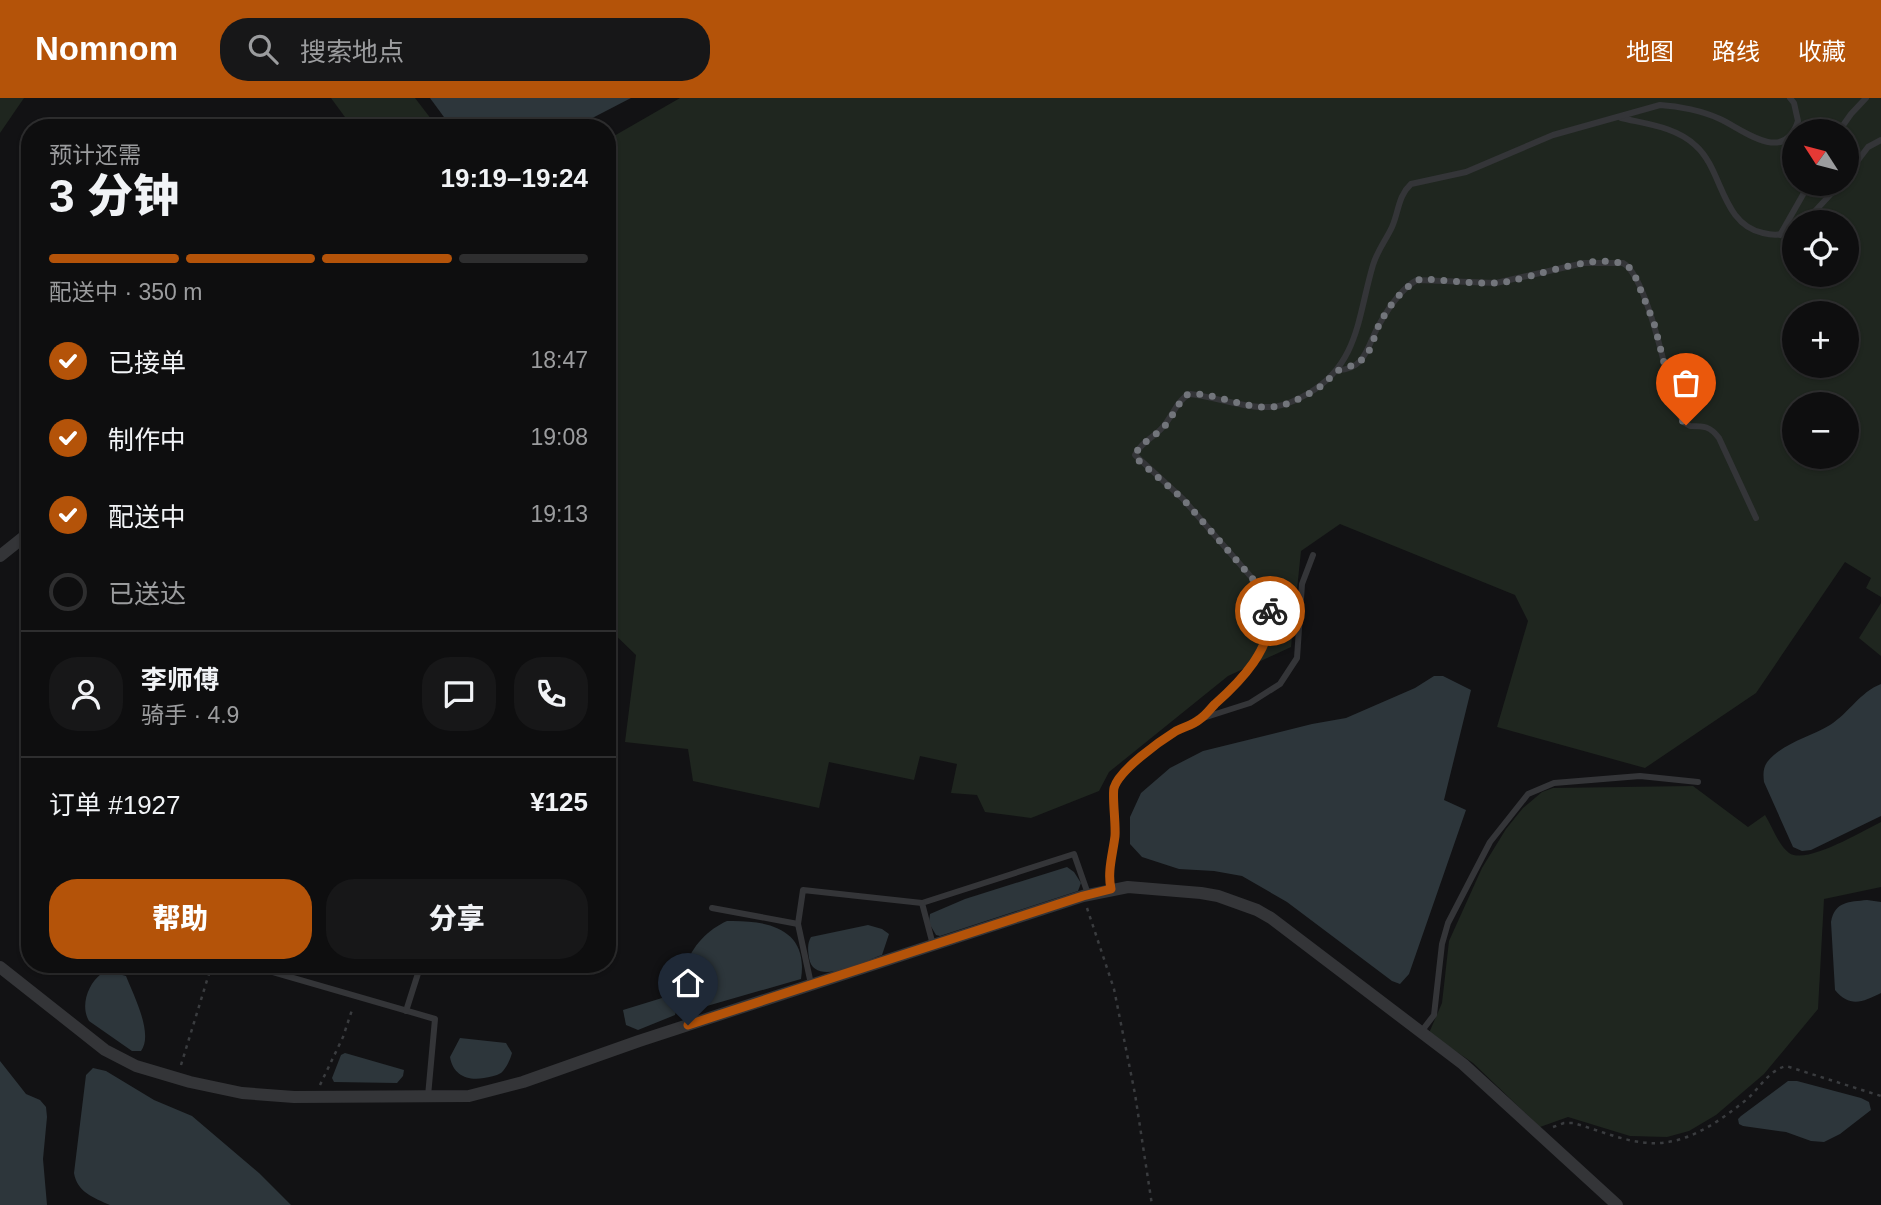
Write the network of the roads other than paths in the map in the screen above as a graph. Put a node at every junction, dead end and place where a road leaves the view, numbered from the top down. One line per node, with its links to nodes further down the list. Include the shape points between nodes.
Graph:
1 (1790, 98): 3 (lane, via 1798,116 1795,129 1782,141 1773,142 1756,140 1718,118 1674,106)
2 (1866, 98): 4 (lane)
3 (1619, 117): 10 (lane, via 1689,140 1705,157 1738,218 1757,232); 11 (lane, via 1553,135 1466,172 1408,186 1374,262 1350,349)
4 (1847, 119)
5 (1881, 140): 6 (lane)
6 (1859, 159)
7 (1802, 196): 10 (lane)
8 (1829, 196): 9 (lane)
9 (1816, 210)
10 (1780, 235)
11 (1338, 370): 12 (lane, via 1365,357 1379,324 1417,280 1496,283 1584,263 1623,263 1633,271 1654,323 1680,418 1690,426 1702,424 1714,431); 16 (lane, via 1303,396 1273,407 1186,395 1163,428 1135,455 1183,499 1269,602 1269,629 1254,661)
12 (1756, 517)
13 (21, 539): 15 (street)
14 (1313, 555): 16 (lane, via 1302,584 1297,658 1291,670 1270,692 1250,703)
15 (0, 556)
16 (1200, 719): 18 (lane, via 1175,731 1129,767 1116,784)
17 (1698, 782): 29 (lane, via 1640,776 1554,783 1528,794 1490,842 1448,923 1434,1015)
18 (1111, 889): 19 (street); 29 (street, via 1201,893 1257,910)
19 (1086, 895): 20 (lane, via 1074,854); 23 (street)
20 (922, 903): 22 (lane, via 803,890); 23 (lane)
21 (712, 908): 22 (lane)
22 (798, 924): 27 (lane)
23 (933, 945): 27 (street)
24 (0, 967): 30 (street, via 105,1050 136,1066 242,1093)
25 (276, 973): 28 (lane)
26 (418, 973): 28 (lane)
27 (811, 984): 30 (street, via 523,1082 478,1095)
28 (406, 1011): 30 (lane, via 435,1019)
29 (1421, 1032): 31 (street, via 1463,1064)
30 (428, 1097)
31 (1617, 1205)

